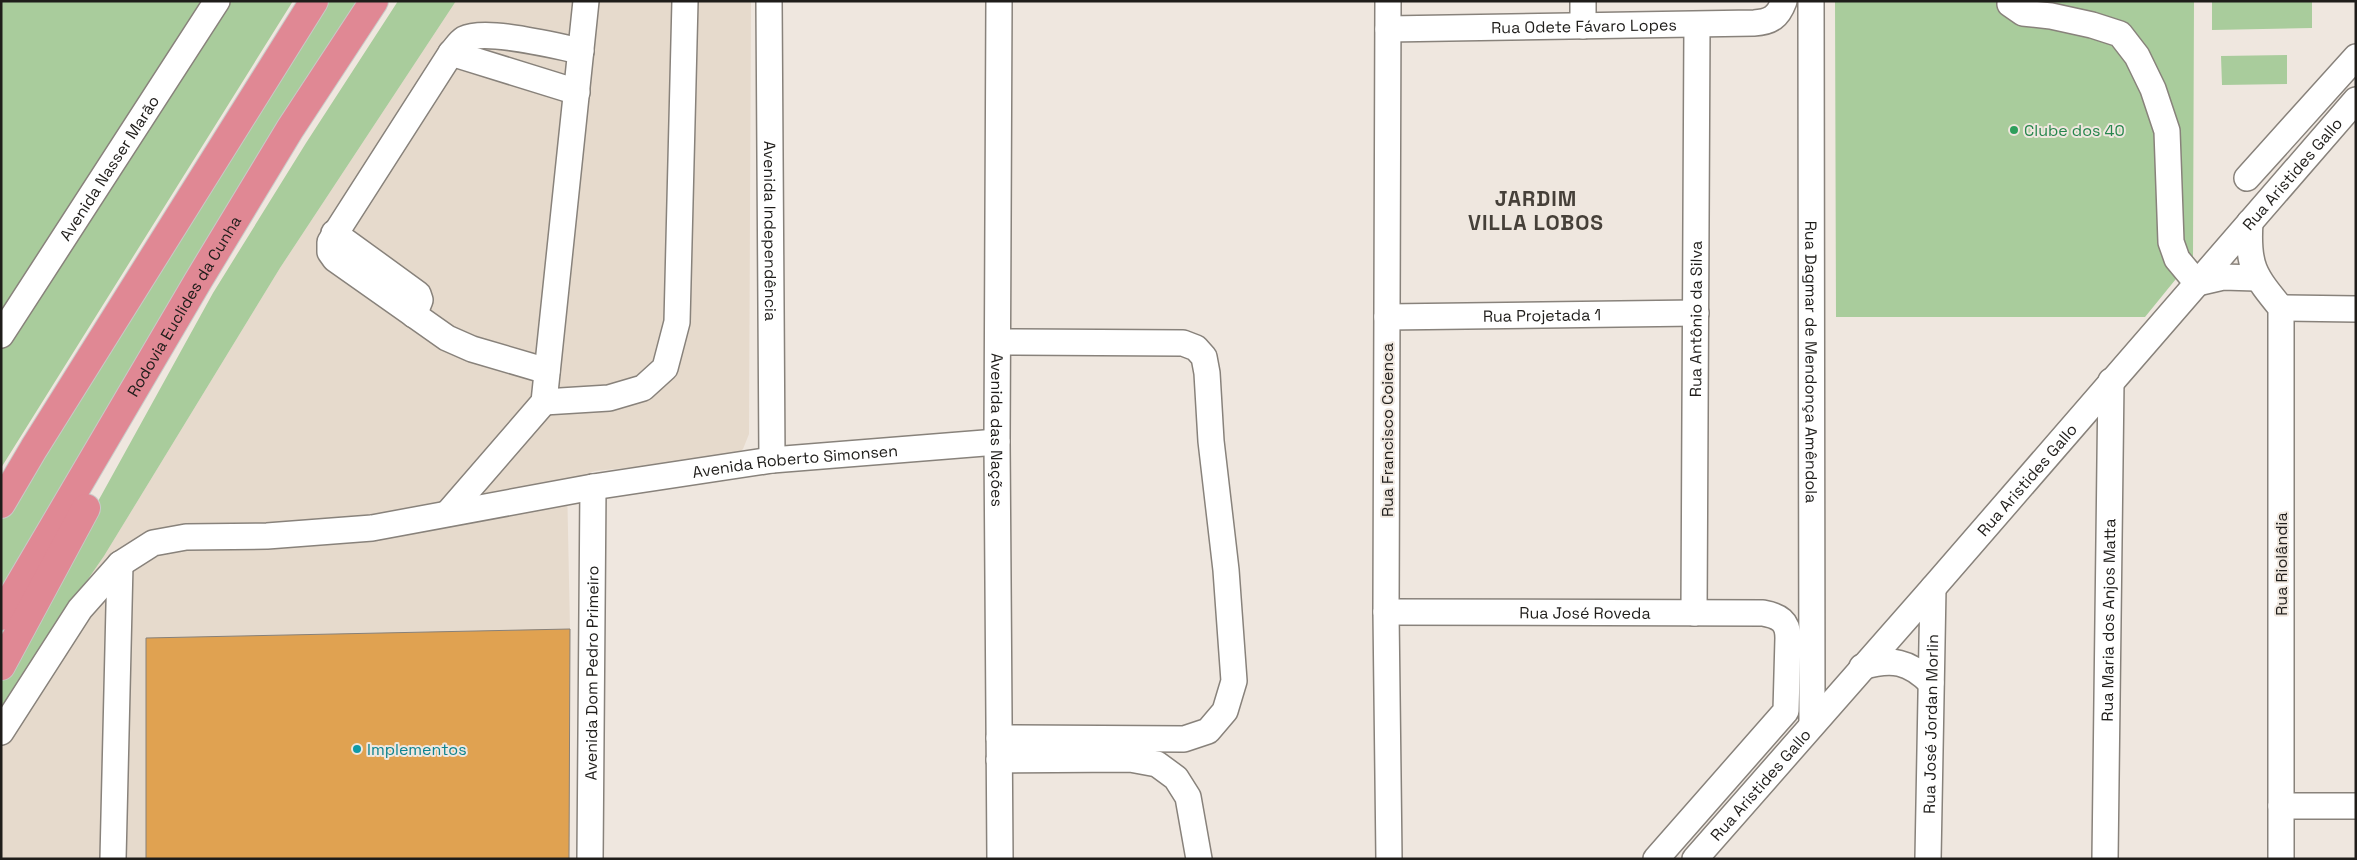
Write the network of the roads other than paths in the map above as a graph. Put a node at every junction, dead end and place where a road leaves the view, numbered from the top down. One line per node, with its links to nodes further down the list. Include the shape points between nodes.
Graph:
1 (217, 1): 30 (street, Avenida Nasser Marão)
2 (314, 1): 36 (highway)
3 (374, 1): 24 (highway, Rodovia Euclides da Cunha, via 290,129)
4 (586, 1): 16 (street)
5 (685, 1): 34 (street, via 677,322 665,368 643,388 609,398)
6 (769, 1): 37 (street, Avenida Independência)
7 (999, 1): 31 (street, Avenida das Nações)
8 (1388, 1): 15 (street, Rua Francisco Coienca)
9 (1583, 1): 14 (street)
10 (1811, 1): 52 (street, Rua Dagmar de Mendonça Amêndola)
11 (2010, 4): 25 (street, via 2023,12 2092,25 2120,34 2136,56 2153,89 2167,131 2170,242 2177,258)
12 (1781, 8): 13 (street, Rua Odete Fávaro Lopes, via 1768,22)
13 (1697, 25): 14 (street, Rua Odete Fávaro Lopes); 28 (street, Rua Antônio da Silva)
14 (1583, 26): 15 (street, Rua Odete Fávaro Lopes)
15 (1388, 29): 29 (street, Rua Francisco Coienca)
16 (581, 51): 17 (street, via 478,35 463,40); 19 (street)
17 (451, 53): 19 (street); 32 (street, via 334,233 418,294 420,300 414,315 447,338 472,350)
18 (2356, 57): 21 (street)
19 (576, 92): 32 (street)
20 (2356, 100): 22 (street, Rua Aristides Gallo)
21 (2247, 178)
22 (2250, 222): 23 (street, via 2248,246); 25 (street, Rua Aristides Gallo)
23 (2256, 278): 25 (street, via 2223,278); 26 (street)
24 (198, 281): 46 (highway, Rodovia Euclides da Cunha); 49 (highway, via 74,531)
25 (2197, 283): 33 (street, Rua Aristides Gallo)
26 (2281, 308): 27 (street); 55 (street, Rua Riolândia)
27 (2356, 309)
28 (1696, 313): 29 (street, Rua Projetada 1); 45 (street, Rua Antônio da Silva)
29 (1387, 317): 44 (street, Rua Francisco Coienca)
30 (1, 334)
31 (998, 342): 35 (street, Avenida das Nações); 54 (street, via 1183,344 1196,348 1204,357 1234,681 1225,711 1208,731 1184,739)
32 (547, 371): 34 (street)
33 (2111, 381): 43 (street, Rua Aristides Gallo); 65 (street, Rua Maria dos Anjos Matta)
34 (544, 402): 41 (street)
35 (997, 442): 37 (street, Avenida Roberto Simonsen); 54 (street, Avenida das Nações)
36 (34, 448): 39 (highway); 40 (highway)
37 (772, 460): 38 (street, Avenida Roberto Simonsen)
38 (593, 487): 41 (street, Avenida Roberto Simonsen); 58 (street, Avenida Dom Pedro Primeiro)
39 (1, 495)
40 (1, 504)
41 (448, 513): 42 (street, Avenida Roberto Simonsen, via 372,528 267,536 186,537 153,543)
42 (120, 564): 53 (street, Avenida Roberto Simonsen, via 80,609); 57 (street)
43 (1933, 588): 47 (street, Rua Aristides Gallo); 48 (street, Rua José Jordan Morlin)
44 (1386, 612): 45 (street, Rua José Roveda); 61 (street, Rua Francisco Coienca)
45 (1694, 613): 62 (street, Rua José Roveda, via 1763,613 1783,620 1788,628 1786,712)
46 (1, 616)
47 (1903, 620): 48 (street, via 1923,626); 50 (street, Rua Aristides Gallo)
48 (1931, 645): 51 (street, Rua José Jordan Morlin)
49 (1, 666)
50 (1862, 667): 51 (street, via 1881,661 1900,663 1918,670); 52 (street, Rua Aristides Gallo)
51 (1931, 683): 64 (street, Rua José Jordan Morlin)
52 (1812, 724): 63 (street, Rua Aristides Gallo)
53 (1, 732)
54 (999, 749): 59 (street, Avenida das Nações); 60 (street, via 1157,764 1176,778 1188,797)
55 (2281, 806): 56 (street); 66 (street, Rua Riolândia)
56 (2356, 806)
57 (113, 859)
58 (590, 859)
59 (1000, 859)
60 (1199, 859)
61 (1389, 859)
62 (1656, 859)
63 (1695, 859)
64 (1928, 859)
65 (2105, 859)
66 (2281, 859)

